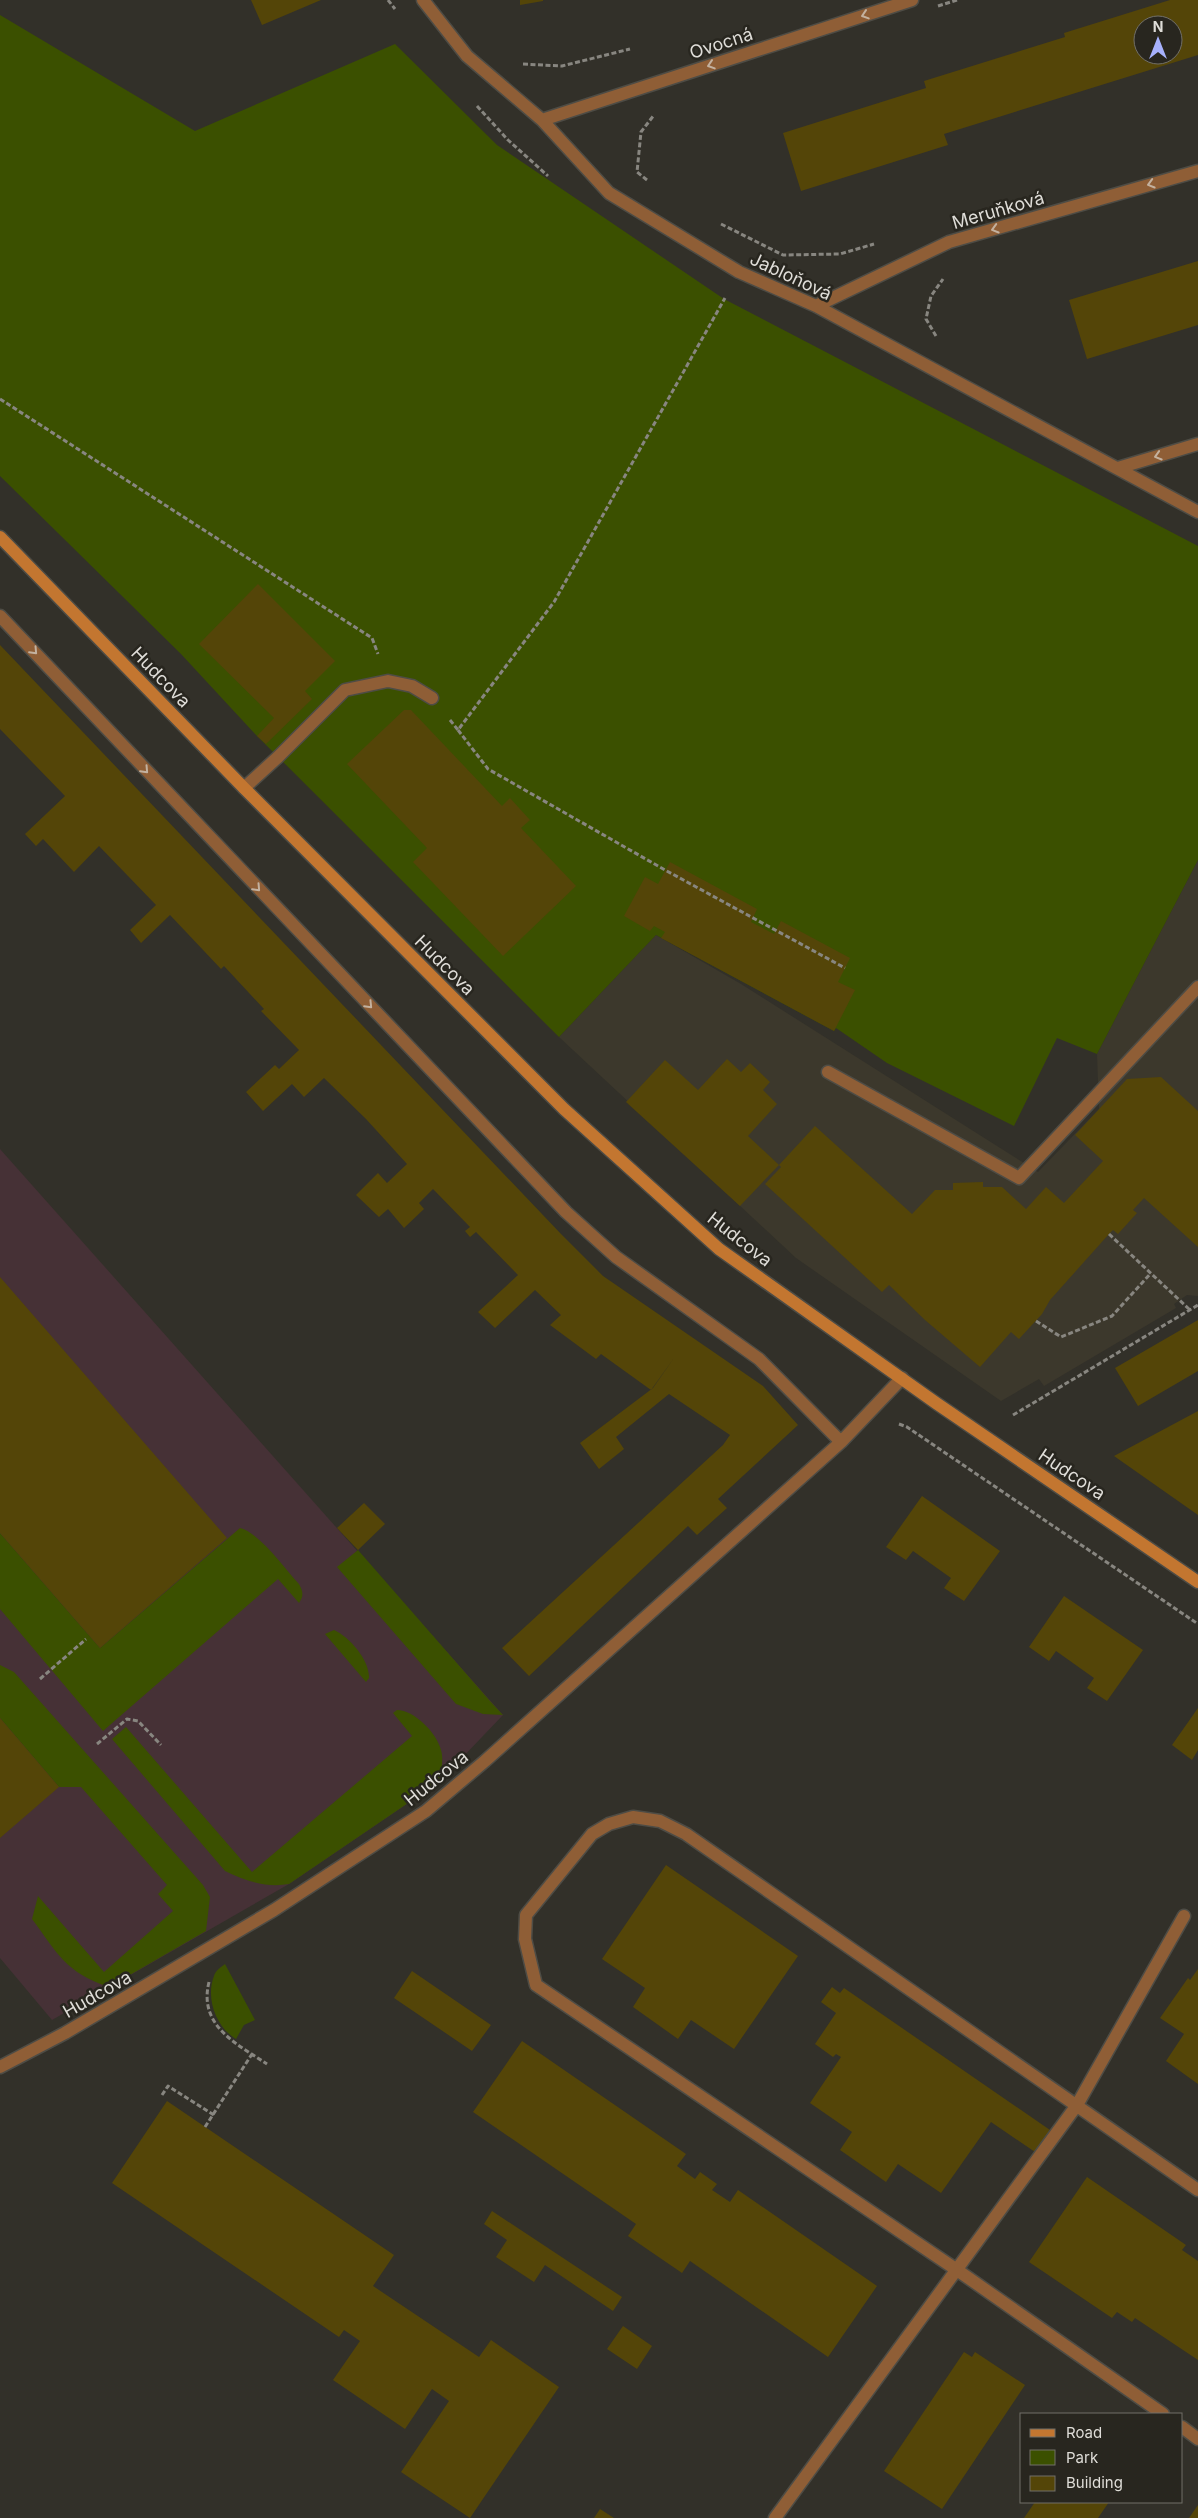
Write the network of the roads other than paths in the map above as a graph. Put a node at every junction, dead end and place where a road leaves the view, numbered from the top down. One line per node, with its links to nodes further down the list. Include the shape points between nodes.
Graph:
1 (423, 0): 3 (street, Jabloňová, via 467,56)
2 (912, 0): 3 (street, Ovocná, one-way to 3)
3 (542, 120): 5 (street, Jabloňová, via 609,193 739,272)
4 (1198, 171): 5 (street, Meruňková, one-way to 5, via 949,242)
5 (816, 306): 7 (street, Jabloňová)
6 (1198, 444): 7 (street, one-way to 7)
7 (1118, 468): 8 (street, Jabloňová)
8 (1198, 512)
9 (0, 537): 12 (street, Hudcova)
10 (0, 616): 16 (street, one-way to 16, via 566,1212 616,1257 759,1359)
11 (432, 698): 12 (street, via 412,686 388,681 345,690)
12 (244, 788): 15 (street, Hudcova, via 564,1109 608,1149 719,1248)
13 (1198, 987): 14 (street, via 1019,1178)
14 (828, 1072)
15 (902, 1378): 16 (street, Hudcova); 17 (street, Hudcova)
16 (841, 1442): 19 (street, Hudcova, via 426,1811 258,1920 65,2033)
17 (1198, 1582)
18 (1184, 1916): 20 (street)
19 (0, 2067)
20 (1077, 2105): 21 (street); 22 (street); 22 (street, via 686,1834 660,1822 633,1817 609,1824 592,1834 526,1915 524,1939 536,1986)
21 (1198, 2190)
22 (957, 2270): 23 (street); 26 (street)
23 (1162, 2413)
24 (1183, 2428): 25 (street)
25 (1198, 2439)
26 (775, 2518)

